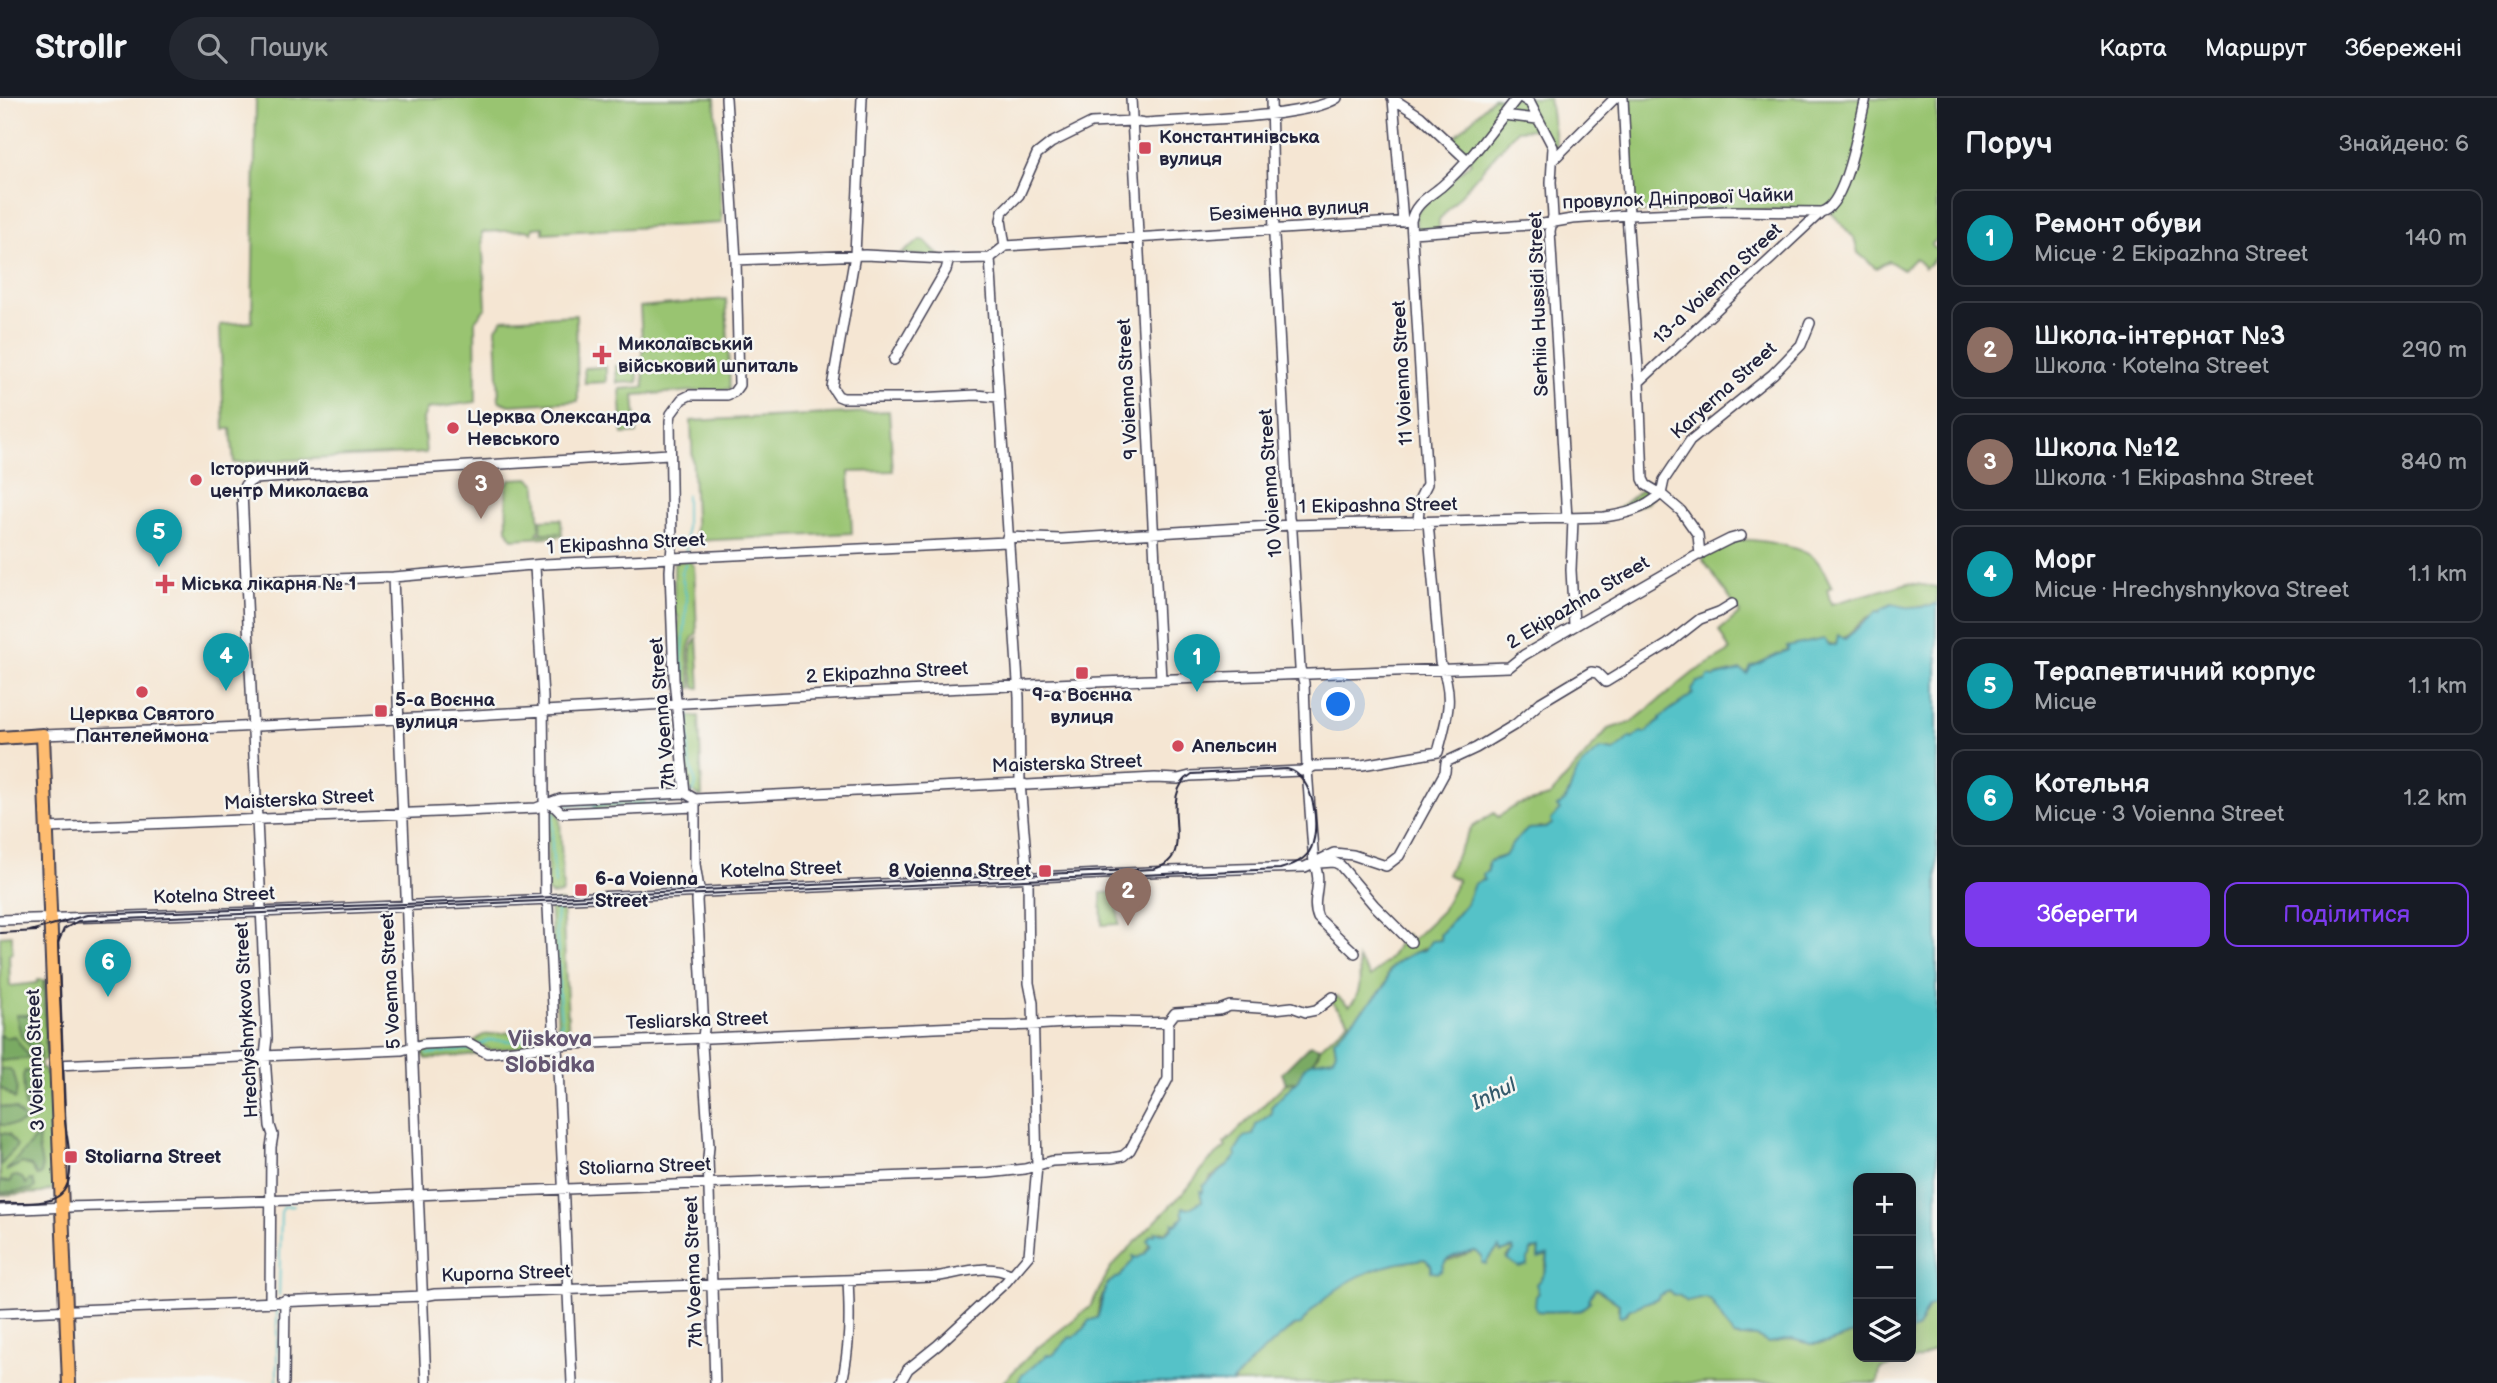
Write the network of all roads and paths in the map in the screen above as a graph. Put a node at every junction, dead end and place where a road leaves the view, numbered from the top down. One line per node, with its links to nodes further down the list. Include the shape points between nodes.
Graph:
1 (726, 98): 28 (street)
2 (862, 98): 25 (street)
3 (1131, 98): 14 (street, 9 Voienna Street)
4 (1271, 98): 11 (street, 10 Voienna Street)
5 (1337, 98): 11 (street, via 1313,108)
6 (1392, 98): 15 (street, 11 Voienna Street, via 1420,116); 19 (street, 11 Voienna Street)
7 (1520, 98): 12 (street); 13 (street, Serhiia Hussidi Street, via 1530,103)
8 (1615, 98): 16 (street)
9 (1623, 98): 18 (street, 13-a Voienna Street)
10 (1866, 98): 17 (street, 13-a Voienna Street, via 1843,186)
11 (1272, 113): 14 (street); 21 (street, 10 Voienna Street)
12 (1503, 115): 13 (street); 15 (street)
13 (1537, 119): 16 (street, Serhiia Hussidi Street, via 1553,147)
14 (1132, 121): 23 (street, 9 Voienna Street); 24 (street, via 1091,123 1037,154 1019,195 1003,211)
15 (1468, 161): 19 (street, via 1415,207)
16 (1552, 161): 20 (street, Serhiia Hussidi Street)
17 (1821, 212): 18 (street, провулок Дніпрової Чайки); 31 (street, 13-a Voienna Street)
18 (1628, 215): 20 (street, провулок Дніпрової Чайки); 31 (street, 13-a Voienna Street)
19 (1407, 222): 21 (street, Безіменна вулиця); 22 (street, 11 Voienna Street)
20 (1551, 222): 22 (street, провулок Дніпрової Чайки); 35 (street, Serhiia Hussidi Street)
21 (1274, 229): 23 (street, Безіменна вулиця); 37 (street, 10 Voienna Street)
22 (1412, 233): 36 (street, 11 Voienna Street, via 1427,484 1420,498)
23 (1138, 238): 24 (street, Безіменна вулиця); 38 (street, 9 Voienna Street)
24 (1005, 247): 26 (street)
25 (855, 255): 27 (street); 28 (street); 32 (street, via 832,377 838,396)
26 (990, 258): 27 (street); 32 (street)
27 (949, 259): 30 (street)
28 (736, 261): 33 (street, 7th Voenna Street, via 739,384 727,395 682,399 671,414)
29 (1810, 323): 34 (street, Karyerna Street, via 1801,345 1773,374 1690,441 1664,480)
30 (894, 360)
31 (1639, 382): 34 (street, 13-a Voienna Street, via 1643,479)
32 (998, 397): 40 (street)
33 (669, 454): 42 (street, 7th Voenna Street); 45 (street, Hrechyshnykova Street, via 254,479 242,492)
34 (1661, 494): 35 (street, 1 Ekipashna Street, via 1649,505 1623,514); 41 (street, via 1698,535)
35 (1570, 519): 36 (street, 1 Ekipashna Street); 47 (street, Serhiia Hussidi Street)
36 (1423, 522): 37 (street, 1 Ekipashna Street); 48 (street, 11 Voienna Street)
37 (1290, 525): 38 (street, 1 Ekipashna Street); 49 (street, 10 Voienna Street)
38 (1153, 532): 40 (street, 1 Ekipashna Street); 50 (street, 9 Voienna Street)
39 (1741, 536): 41 (street, 2 Ekipazhna Street)
40 (1007, 539): 42 (street, 1 Ekipashna Street); 51 (street)
41 (1699, 555): 47 (street, 2 Ekipazhna Street)
42 (671, 558): 43 (street, 1 Ekipashna Street); 52 (street, 7th Voenna Street)
43 (535, 567): 44 (street, 1 Ekipashna Street); 53 (street)
44 (393, 577): 45 (street, 1 Ekipashna Street); 54 (street, 5 Voenna Street)
45 (246, 582): 55 (street, Hrechyshnykova Street)
46 (1732, 604): 59 (street, via 1700,619 1606,682 1591,672 1541,702 1516,724)
47 (1574, 625): 48 (street, 2 Ekipazhna Street, via 1509,667)
48 (1443, 669): 49 (street, 2 Ekipazhna Street); 58 (street, 11 Voienna Street, via 1449,703)
49 (1302, 675): 50 (street, 2 Ekipazhna Street); 60 (street, 10 Voienna Street)
50 (1161, 679): 51 (street, 2 Ekipazhna Street)
51 (1018, 686): 52 (street, 2 Ekipazhna Street); 61 (street)
52 (678, 704): 53 (street, 2 Ekipazhna Street); 62 (street, 7th Voenna Street)
53 (543, 712): 54 (street, 2 Ekipazhna Street); 64 (street)
54 (399, 719): 55 (street, 2 Ekipazhna Street); 65 (street, 5 Voenna Street)
55 (254, 725): 56 (street, 2 Ekipazhna Street); 66 (street, Hrechyshnykova Street)
56 (43, 736): 57 (main road, 2 Ekipazhna Street); 67 (main road, 3 Voienna Street)
57 (0, 738)
58 (1438, 752): 59 (street); 60 (street, Maisterska Street)
59 (1446, 761): 68 (street, Kotelna Street, via 1445,772 1389,866 1334,853)
60 (1307, 769): 61 (street, Maisterska Street, via 1178,779); 68 (street, 10 Voienna Street)
61 (1020, 783): 63 (street, Maisterska Street); 69 (street)
62 (685, 793): 63 (street, 7th Voenna Street); 64 (street, Maisterska Street, via 560,799)
63 (695, 803): 64 (street, Maisterska Street, via 561,813); 70 (street, 7th Voenna Street)
64 (547, 804): 65 (street, Maisterska Street); 71 (street)
65 (401, 812): 66 (street, Maisterska Street); 72 (street, 5 Voenna Street)
66 (256, 819): 67 (street, Maisterska Street); 73 (street, Hrechyshnykova Street)
67 (47, 828): 75 (main road, 3 Voienna Street)
68 (1314, 864): 69 (street, Kotelna Street); 76 (street, via 1339,865); 77 (street, 10 Voienna Street, via 1318,918)
69 (1028, 877): 70 (street, Kotelna Street); 80 (street)
70 (699, 891): 71 (street, Kotelna Street); 81 (street, 7th Voenna Street)
71 (546, 899): 72 (street, Kotelna Street); 82 (street)
72 (405, 906): 73 (street, Kotelna Street); 83 (street, 5 Voenna Street)
73 (260, 912): 75 (street, Kotelna Street); 84 (street, Hrechyshnykova Street)
74 (0, 920): 75 (street, Kotelna Street)
75 (51, 920): 85 (main road, 3 Voienna Street)
76 (1411, 942)
77 (1355, 953)
78 (1333, 997): 79 (street, Tesliarska Street, via 1306,1012 1292,1007 1230,1006 1175,1013)
79 (1168, 1022): 80 (street, Tesliarska Street); 86 (street, Stoliarna Street, via 1168,1079 1130,1150 1122,1156)
80 (1033, 1027): 81 (street, Tesliarska Street); 86 (street)
81 (702, 1038): 82 (street, Tesliarska Street); 87 (street, 7th Voenna Street)
82 (557, 1045): 83 (street, Tesliarska Street, via 487,1053 467,1042); 88 (street)
83 (412, 1047): 84 (street, Tesliarska Street); 89 (street, 5 Voenna Street)
84 (265, 1056): 85 (street, Tesliarska Street); 90 (street, Hrechyshnykova Street, via 273,1135)
85 (56, 1065): 91 (main road, 3 Voienna Street)
86 (1037, 1166): 87 (street, Stoliarna Street, via 988,1173); 93 (street, via 1029,1255)
87 (709, 1182): 88 (street, Stoliarna Street); 95 (street, 7th Voenna Street)
88 (564, 1188): 89 (street, Stoliarna Street); 96 (street)
89 (417, 1195): 90 (street, Stoliarna Street); 97 (street, 5 Voenna Street)
90 (270, 1200): 91 (street, Stoliarna Street); 99 (street, Hrechyshnykova Street)
91 (61, 1206): 92 (street, Stoliarna Street); 100 (main road, 3 Voienna Street)
92 (0, 1210)
93 (1012, 1275): 94 (street, Kuporna Street, via 1003,1270 973,1269 933,1277); 108 (street, via 908,1369)
94 (848, 1280): 95 (street, Kuporna Street); 107 (street, via 850,1336)
95 (713, 1284): 96 (street, Kuporna Street); 106 (street, 7th Voenna Street)
96 (569, 1287): 97 (street, Kuporna Street); 105 (street)
97 (424, 1296): 98 (street, Kuporna Street); 104 (street, 5 Voenna Street)
98 (285, 1300): 99 (street, Kuporna Street); 103 (street)
99 (270, 1301): 100 (street, Kuporna Street)
100 (65, 1308): 101 (street, Kuporna Street); 102 (main road, 3 Voienna Street)
101 (0, 1313)
102 (69, 1383)
103 (284, 1383)
104 (426, 1383)
105 (572, 1383)
106 (715, 1383)
107 (842, 1383)
108 (900, 1383)

